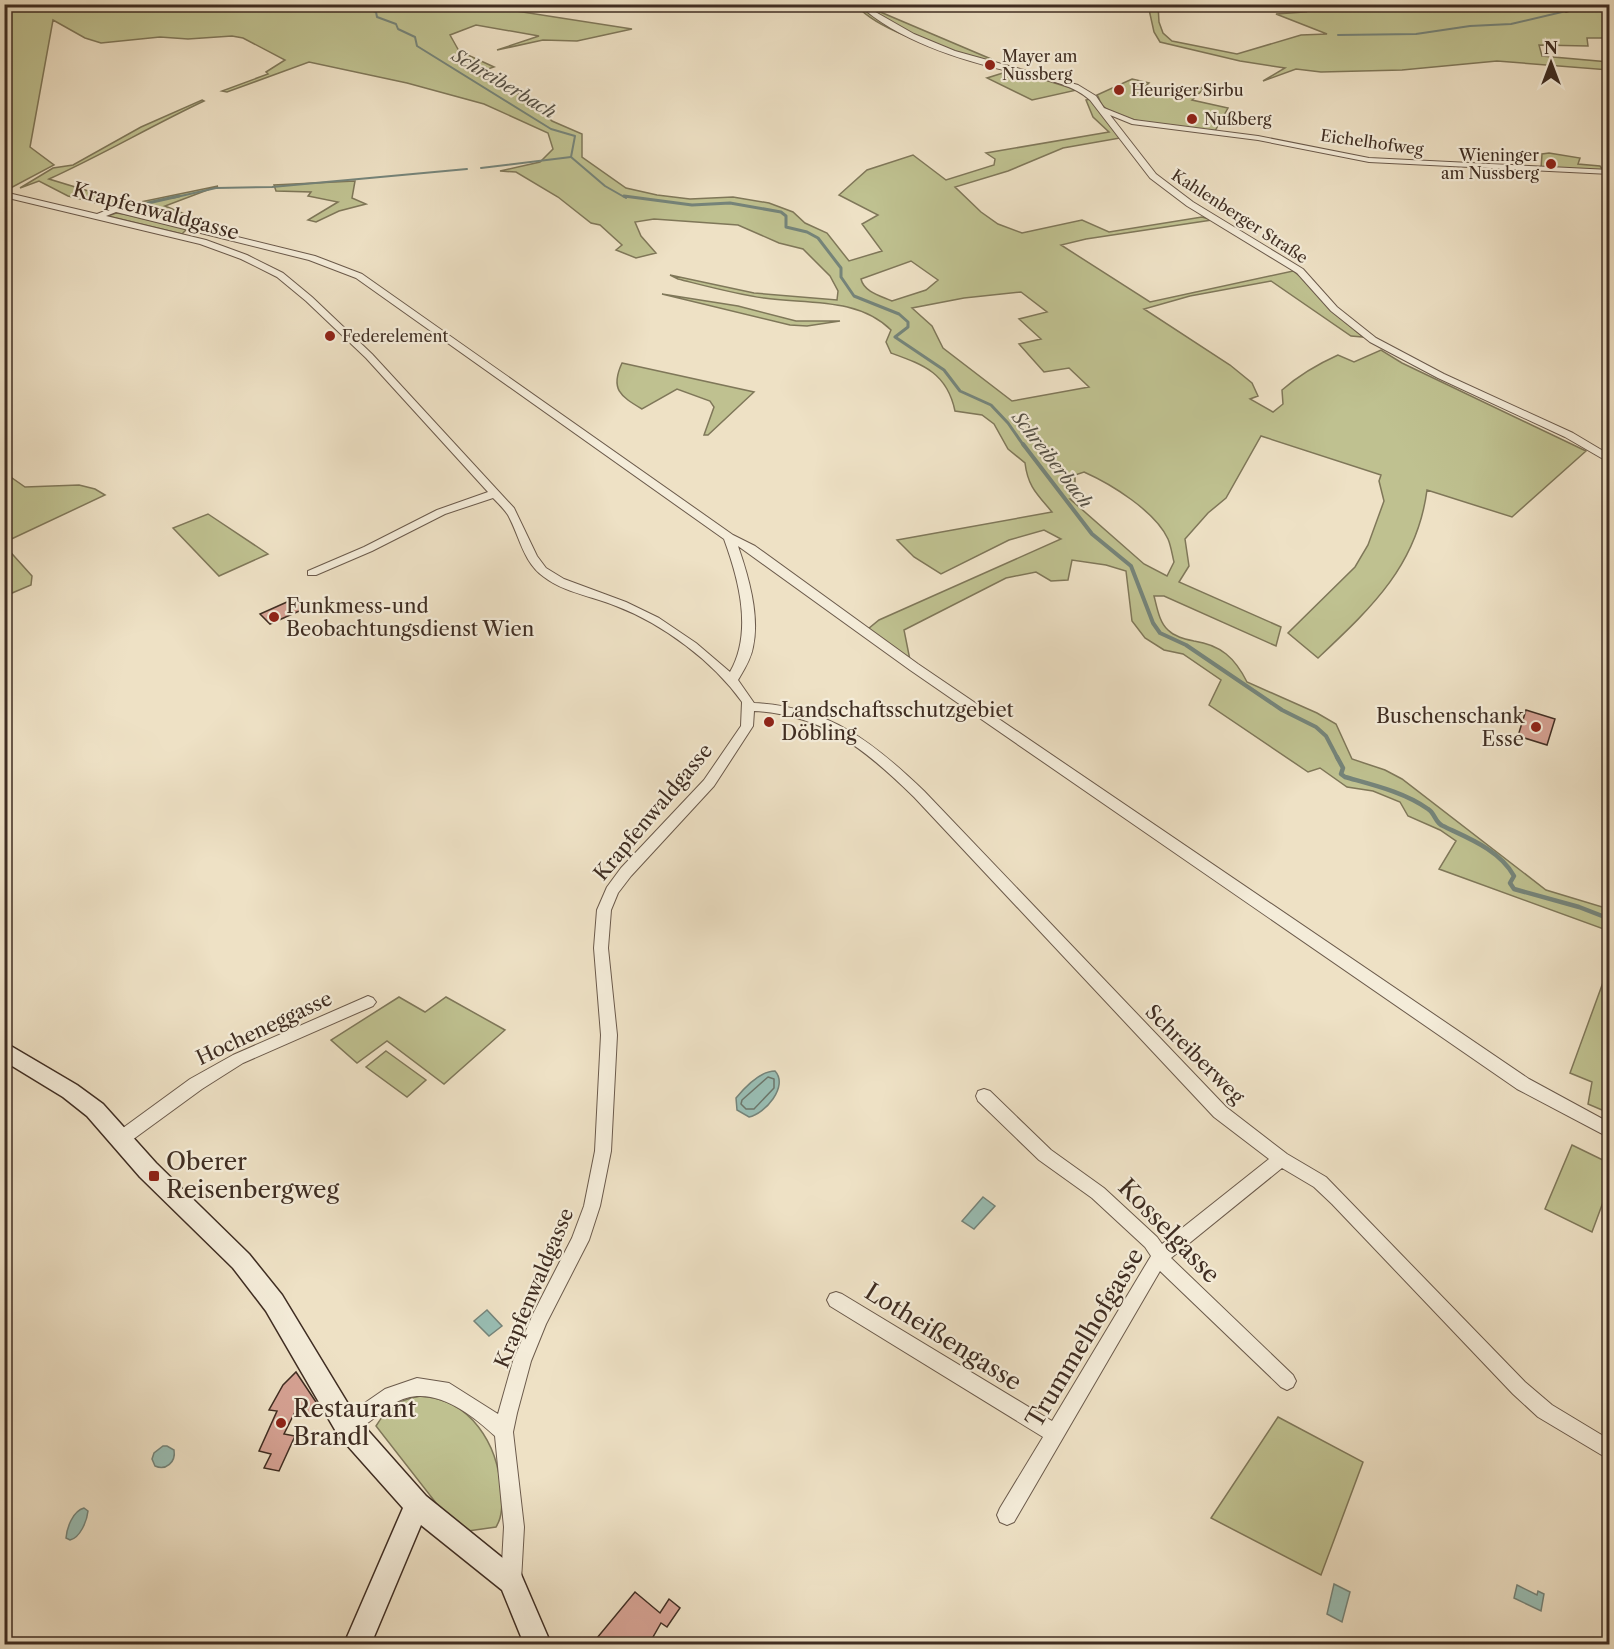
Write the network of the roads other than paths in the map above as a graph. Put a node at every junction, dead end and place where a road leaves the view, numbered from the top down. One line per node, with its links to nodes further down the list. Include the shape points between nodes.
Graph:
1 (887, 4): 3 (street)
2 (1589, 4): 4 (street)
3 (863, 7): 5 (street, Kahlenberger Straße, via 885,22 955,52 1082,90)
4 (1566, 10)
5 (1099, 107): 6 (street, Eichelhofweg); 7 (street, Kahlenberger Straße)
6 (1132, 122): 7 (street, Eichelhofweg); 8 (street, Eichelhofweg, via 1258,138 1387,162)
7 (1115, 127): 11 (street, Kahlenberger Straße, via 1153,176 1190,204 1300,272 1334,309 1373,340 1569,435)
8 (1610, 172)
9 (4, 194): 10 (street, Krapfenwaldgasse)
10 (99, 216): 12 (street, Krapfenwaldgasse, via 221,248 287,280 405,393); 13 (street, via 115,209 312,258 359,276)
11 (1610, 460)
12 (494, 494): 14 (street, via 441,512); 15 (street, Krapfenwaldgasse, via 514,516 523,541 542,571 665,626)
13 (729, 537): 15 (street, via 743,593 748,643); 20 (street, via 751,548 914,667 1523,1084)
14 (312, 573)
15 (732, 680): 16 (street, Krapfenwaldgasse)
16 (749, 707): 22 (street, Schreiberweg, via 778,707 823,720 885,762 1212,1104); 27 (street, Krapfenwaldgasse, via 743,732 709,783 626,872 607,900 601,937 609,1035 605,1132 598,1180 580,1240 522,1361)
17 (368, 1002): 21 (street, Hocheneggasse, via 238,1059)
18 (4, 1050): 21 (street, via 83,1100)
19 (984, 1096): 23 (street, Kosselgasse, via 1045,1155 1098,1193 1151,1242)
20 (1610, 1131)
21 (122, 1138): 26 (street, via 148,1170 264,1288)
22 (1281, 1159): 23 (street, Trummelhofgasse); 29 (street, Schreiberweg, via 1320,1182 1338,1199 1519,1388 1545,1411)
23 (1160, 1256): 25 (street, Kosselgasse); 28 (street, Trummelhofgasse)
24 (836, 1300): 28 (street, Lotheißengasse)
25 (1287, 1381)
26 (347, 1426): 27 (street, via 391,1395 417,1387 443,1389 488,1417); 30 (street)
27 (504, 1432): 32 (street, Krapfenwaldgasse, via 514,1506)
28 (1056, 1434): 31 (street, Trummelhofgasse)
29 (1610, 1451)
30 (417, 1505): 32 (street); 33 (street)
31 (1008, 1515)
32 (511, 1581): 34 (street)
33 (357, 1644)
34 (538, 1644)

